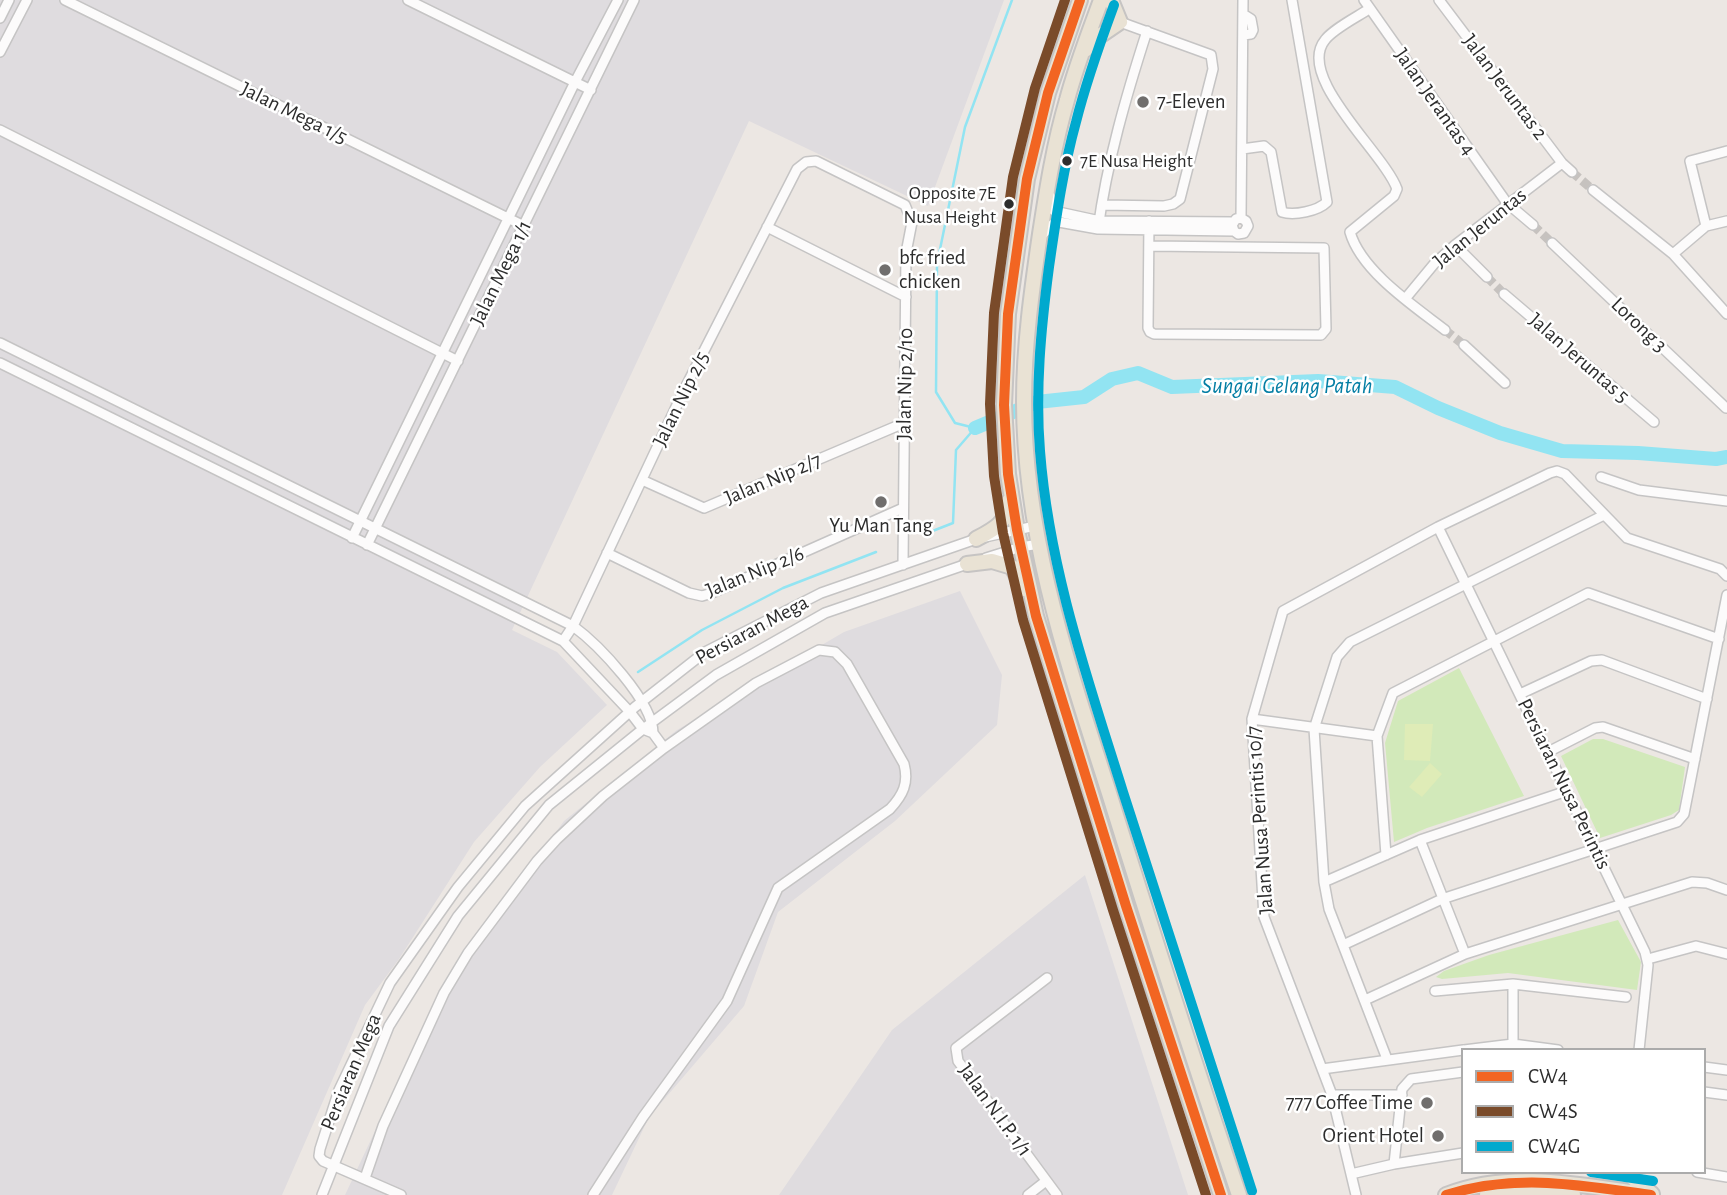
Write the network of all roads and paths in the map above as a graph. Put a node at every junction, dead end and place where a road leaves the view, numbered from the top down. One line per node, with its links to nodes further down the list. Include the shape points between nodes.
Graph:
1 (9, 0): 14 (street)
2 (27, 0): 17 (street)
3 (65, 0): 31 (street, Jalan Mega 1/5)
4 (408, 0): 19 (street)
5 (618, 0): 19 (street)
6 (634, 0): 20 (street, Jalan Mega 1/1)
7 (1080, 0): 59 (main road, via 1048,93 1027,179 1009,314 1004,405)
8 (1101, 0): 18 (main road)
9 (1111, 0): 15 (main road)
10 (1243, 0): 22 (street, via 1243,15 1251,19 1253,30 1243,35)
11 (1292, 0): 22 (street, via 1327,202 1321,208 1282,212 1271,152 1264,146)
12 (1439, 0): 25 (street, Jalan Jeruntas 2)
13 (1366, 4): 29 (street, Jalan Jerantas 4); 47 (street, via 1325,38 1319,50 1322,76 1395,184 1394,196 1350,232 1353,243 1389,288)
14 (0, 18)
15 (1120, 22): 16 (street); 18 (main road)
16 (1147, 32): 30 (street); 30 (street, via 1210,55 1213,62 1180,199 1164,206)
17 (0, 52)
18 (1082, 54): 27 (main road)
19 (575, 82): 20 (street); 31 (street)
20 (591, 90): 36 (street, Jalan Mega 1/1)
21 (0, 130): 52 (street)
22 (1242, 149): 34 (street, via 1236,224)
23 (1727, 151): 37 (street, via 1690,161)
24 (806, 162): 38 (street, Jalan Nip 2/5, via 797,169); 46 (street, Jalan Nip 2/10, via 816,161 905,205 912,222 906,253)
25 (1562, 163): 26 (street, Jalan Jeruntas 2); 29 (street, Jalan Jeruntas)
26 (1572, 172)
27 (1048, 181): 33 (street, via 1054,211); 39 (main road)
28 (1593, 190): 43 (street)
29 (1507, 203): 35 (street); 41 (street, Jalan Jeruntas)
30 (1101, 205): 33 (street)
31 (508, 218): 36 (street, Jalan Mega 1/5); 52 (street)
32 (1727, 220): 37 (street)
33 (1099, 225): 34 (street); 39 (street, via 1059,222)
34 (1149, 225): 42 (street)
35 (1533, 225)
36 (524, 226): 53 (street, Jalan Mega 1/1)
37 (1706, 226): 43 (street)
38 (767, 228): 46 (street); 61 (street, Jalan Nip 2/5)
39 (1040, 239): 66 (main road, via 1024,406)
40 (1552, 243): 56 (street, Lorong 3)
41 (1455, 244): 44 (street); 47 (street, Jalan Jeruntas)
42 (1149, 246): 42 (street, via 1148,328 1154,334 1321,335 1326,329 1324,248)
43 (1673, 254): 48 (street)
44 (1487, 277)
45 (1504, 294): 57 (street, Jalan Jeruntas 5)
46 (906, 297): 58 (street, Jalan Nip 2/10)
47 (1405, 299): 49 (street)
48 (1727, 314)
49 (1445, 330)
50 (0, 343): 65 (street)
51 (1464, 345): 55 (street)
52 (442, 353): 53 (street); 65 (street)
53 (458, 361): 68 (street, Jalan Mega 1/1)
54 (0, 363): 70 (street)
55 (1505, 383)
56 (1726, 408)
57 (1654, 422)
58 (905, 423): 61 (street, Jalan Nip 2/7, via 704,508); 63 (street, Jalan Nip 2/10)
59 (1008, 474): 69 (main road); 71 (main road, via 1007,514 996,529)
60 (1601, 477): 62 (street, via 1639,490)
61 (642, 480): 75 (street, Jalan Nip 2/5)
62 (1727, 501)
63 (903, 508): 75 (street, Jalan Nip 2/6, via 702,596); 77 (street, Jalan Nip 2/10)
64 (1604, 515): 67 (street, Jalan Nusa Perintis 10/7, via 1557,471); 78 (street, via 1627,538 1720,569); 79 (street)
65 (360, 521): 68 (street); 70 (street)
66 (1035, 526): 69 (street, Persiaran Mega); 72 (main road)
67 (1438, 527): 79 (street, Persiaran Nusa Perintis); 90 (street, Jalan Nusa Perintis 10/7, via 1283,611)
68 (376, 529): 73 (street, Jalan Mega 1/1); 82 (street)
69 (1017, 530): 71 (street, Persiaran Mega); 74 (main road)
70 (352, 538): 73 (street)
71 (976, 539): 77 (street, Persiaran Mega)
72 (1039, 544): 74 (street, Persiaran Mega); 147 (main road, via 1052,612)
73 (367, 545): 84 (street)
74 (1021, 547): 76 (street, Persiaran Mega); 81 (main road)
75 (607, 553): 82 (street, Jalan Nip 2/5)
76 (967, 564): 81 (main road, via 992,561 1012,567); 91 (street, Persiaran Mega, via 825,613 716,676)
77 (903, 565): 88 (street, Persiaran Mega, via 821,593 705,652)
78 (1727, 576)
79 (1466, 585): 85 (street, Persiaran Nusa Perintis); 93 (street, via 1350,642 1337,657)
80 (1727, 595): 83 (street)
81 (1036, 616): 146 (main road)
82 (573, 626): 84 (street, Jalan Nip 2/5); 88 (street, via 589,638)
83 (1719, 639): 85 (street, via 1588,593); 87 (street)
84 (563, 641): 89 (street)
85 (1494, 642): 86 (street, Persiaran Nusa Perintis); 95 (street, via 1393,694)
86 (1520, 695): 87 (street, via 1602,660); 97 (street, Persiaran Nusa Perintis)
87 (1707, 699): 98 (street)
88 (643, 701): 89 (street, Persiaran Mega); 91 (street)
89 (630, 712): 92 (street); 130 (street, Persiaran Mega, via 525,806 458,887 390,983 339,1090 320,1149 319,1156)
90 (1252, 719): 93 (street); 121 (street, Jalan Nusa Perintis 10/7, via 1264,917)
91 (653, 721): 92 (street, Persiaran Mega); 94 (street)
92 (643, 729): 94 (street); 130 (street, Persiaran Mega, via 549,805 458,916 389,1026)
93 (1314, 729): 95 (street); 103 (street)
94 (653, 733): 96 (street)
95 (1377, 736): 102 (street)
96 (664, 748): 137 (street, via 557,839 468,953 431,1017); 143 (street, via 757,683 805,655 827,650 847,664 890,739 904,764 905,787 890,809 778,888 727,1001)
97 (1548, 752): 98 (street, via 1603,727); 99 (street, Persiaran Nusa Perintis)
98 (1695, 759): 101 (street, via 1684,814 1677,822)
99 (1567, 791): 100 (street); 101 (street, Persiaran Nusa Perintis)
100 (1420, 840): 102 (street); 105 (street)
101 (1596, 850): 105 (street); 106 (street, Persiaran Nusa Perintis)
102 (1386, 855): 103 (street)
103 (1324, 882): 107 (street)
104 (1727, 890): 106 (street, via 1692,882)
105 (1443, 899): 107 (street); 108 (street)
106 (1623, 905): 108 (street); 110 (street, Persiaran Nusa Perintis)
107 (1343, 945): 115 (street)
108 (1465, 954): 115 (street)
109 (1727, 954): 110 (street, via 1696,946)
110 (1648, 959): 117 (street)
111 (1047, 978): 138 (street, Jalan N.I.P. 1/1, via 956,1048 958,1061)
112 (1513, 984): 113 (street); 114 (street); 116 (street)
113 (1435, 990)
114 (1626, 997)
115 (1365, 1000): 119 (street)
116 (1513, 1047)
117 (1639, 1048)
118 (1461, 1050): 119 (street)
119 (1387, 1059): 121 (street)
120 (1706, 1068): 122 (street)
121 (1322, 1069): 126 (street, Jalan Nusa Perintis 10/7)
122 (1727, 1070)
123 (1461, 1072): 124 (street, via 1411,1079)
124 (1402, 1092): 126 (street); 129 (street)
125 (1706, 1092): 127 (street)
126 (1332, 1095): 131 (street, Jalan Nusa Perintis 10/7)
127 (1727, 1095)
128 (1461, 1153): 129 (street)
129 (1394, 1164): 131 (street)
130 (334, 1166): 137 (street); 141 (street)
131 (1351, 1174): 148 (street, Jalan Nusa Perintis 10/7)
132 (1620, 1174): 139 (main road)
133 (1625, 1174): 140 (street)
134 (1627, 1174): 152 (main road)
135 (1706, 1174): 136 (street)
136 (1727, 1177)
137 (365, 1178): 142 (street)
138 (1046, 1181): 144 (street); 145 (street, Jalan N.I.P. 1/1)
139 (1591, 1187): 140 (main road); 149 (main road, via 1522,1181 1483,1184)
140 (1622, 1193): 152 (main road)
141 (322, 1195)
142 (401, 1195)
143 (593, 1195)
144 (1028, 1195)
145 (1057, 1195)
146 (1221, 1195)
147 (1239, 1195)
148 (1356, 1195)
149 (1446, 1195)
150 (1487, 1195): 151 (main road, via 1541,1191)
151 (1573, 1195)
152 (1652, 1195)

